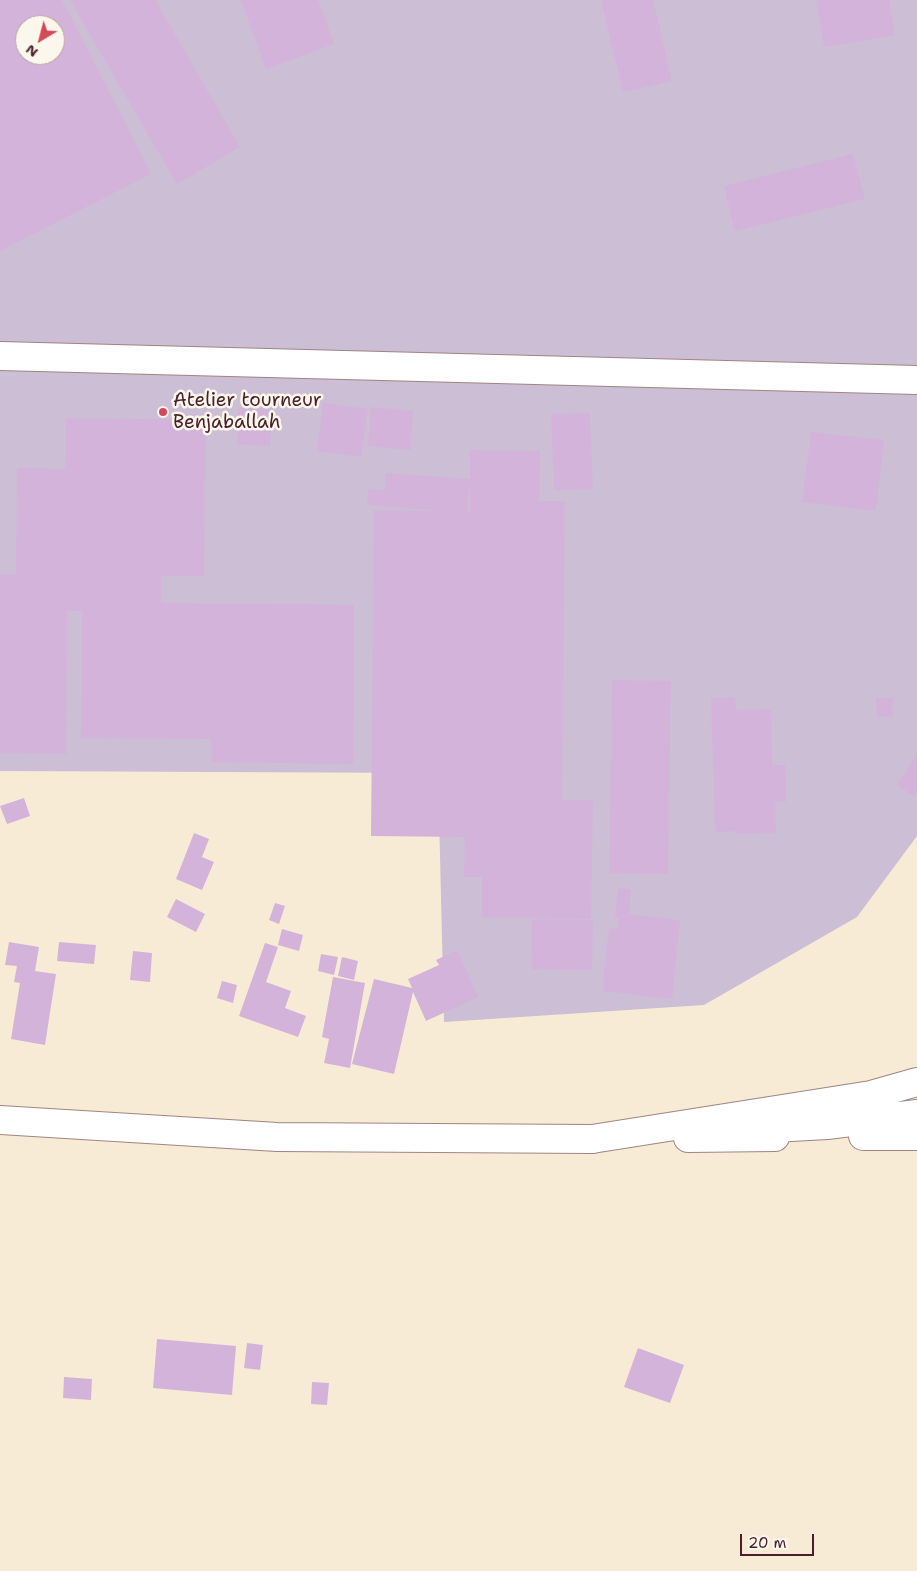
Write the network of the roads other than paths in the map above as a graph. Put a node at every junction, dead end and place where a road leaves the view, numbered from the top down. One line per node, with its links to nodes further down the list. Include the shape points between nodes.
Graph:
1 (0, 356): 2 (main road)
2 (917, 380)
3 (917, 1082): 7 (main road, via 872,1095)
4 (917, 1114): 7 (main road, via 827,1125)
5 (0, 1120): 7 (main road, via 277,1137)
6 (917, 1136): 7 (main road)
7 (592, 1138)

